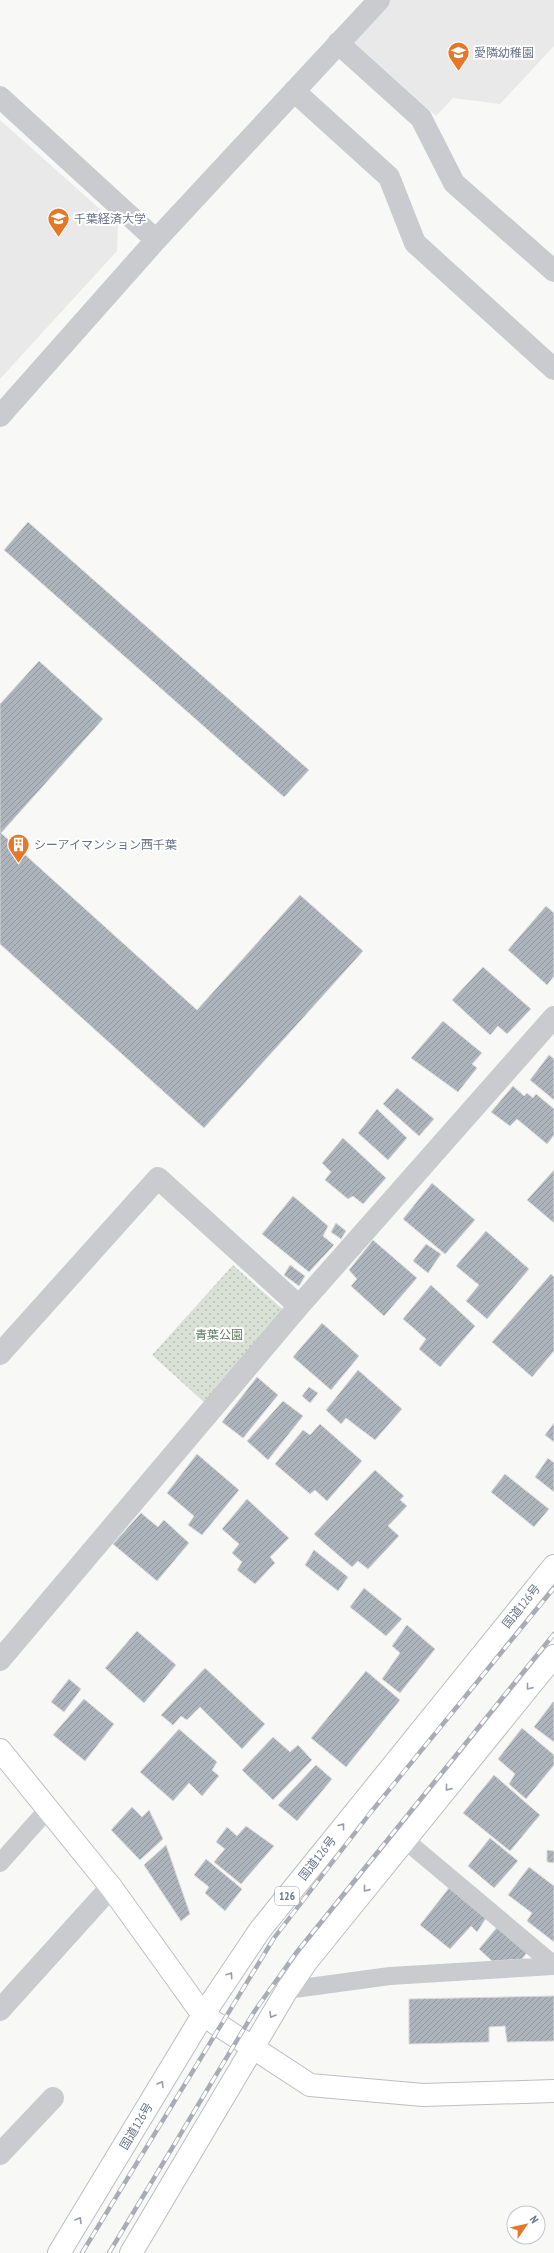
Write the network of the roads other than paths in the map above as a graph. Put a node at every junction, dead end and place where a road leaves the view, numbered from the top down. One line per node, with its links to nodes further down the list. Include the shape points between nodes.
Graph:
1 (379, 0): 2 (street)
2 (338, 44): 3 (street); 6 (street, via 421,118 454,183)
3 (294, 91): 5 (street); 7 (street, via 389,177 414,243)
4 (0, 97): 5 (street)
5 (156, 240): 8 (street)
6 (554, 271)
7 (554, 369)
8 (0, 416)
9 (554, 1017): 10 (street)
10 (299, 1306): 11 (street, via 158,1178); 14 (street)
11 (0, 1354)
12 (554, 1566): 23 (main road, 国道126号 / 126, one-way to 12, via 260,1930)
13 (554, 1656): 17 (main road, one-way to 17)
14 (0, 1660)
15 (0, 1750): 16 (main road)
16 (48, 1810): 18 (lane); 19 (main road)
17 (405, 1840): 20 (lane); 21 (main road, one-way to 21, via 307,1961)
18 (0, 1864)
19 (111, 1887): 22 (street); 23 (main road)
20 (554, 1965): 21 (lane, via 390,1976)
21 (287, 1990): 24 (main road, one-way to 24)
22 (0, 2010)
23 (202, 2015): 24 (main road); 28 (main road, 国道126号 / 126, one-way to 23)
24 (252, 2049): 25 (main road, via 310,2085 423,2095); 29 (main road)
25 (554, 2091)
26 (53, 2098): 27 (street)
27 (0, 2154)
28 (59, 2253)
29 (131, 2253)

